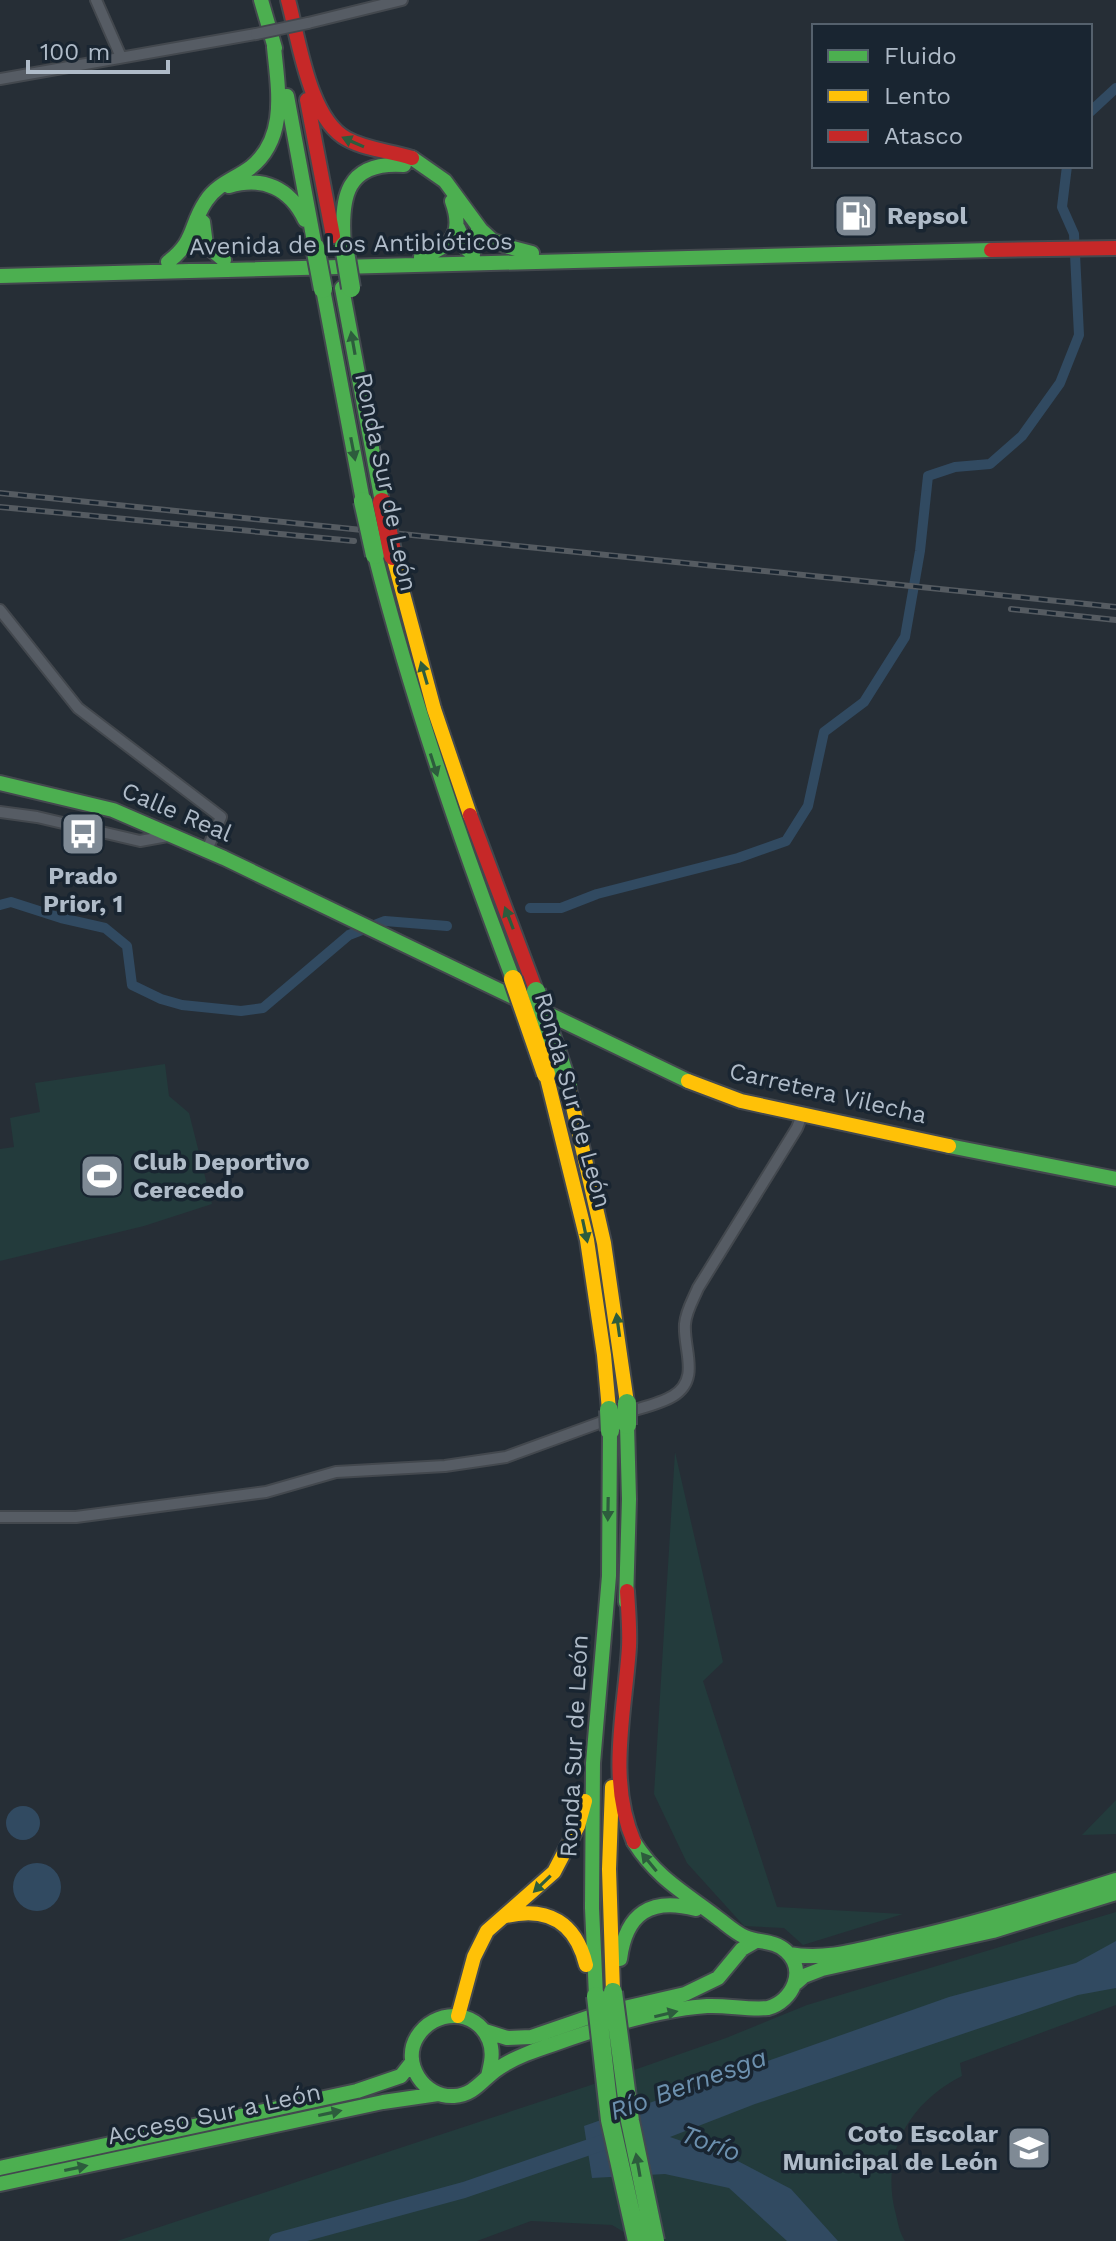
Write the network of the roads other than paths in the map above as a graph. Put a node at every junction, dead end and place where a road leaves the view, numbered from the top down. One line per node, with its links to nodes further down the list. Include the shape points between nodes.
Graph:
1 (96, 0): 6 (street)
2 (261, 0): 5 (main road, Ronda Sur de León)
3 (286, 0): 9 (main road, one-way to 3, via 464,203 428,167 404,154 352,144 336,134 318,110); 10 (main road, Ronda Sur de León)
4 (402, 0): 6 (street, bridge, via 256,34)
5 (274, 47): 11 (main road, Ronda Sur de León); 13 (main road, via 279,110 272,141 262,157 215,189 203,204)
6 (121, 57): 7 (street)
7 (0, 79)
8 (458, 228): 10 (main road, via 452,201 436,182 418,169 386,162 352,179 344,198); 15 (main road); 17 (main road, via 440,251)
9 (478, 230): 14 (main road, via 506,249); 15 (main road)
10 (339, 246): 24 (main road, Ronda Sur de León, one-way to 10, bridge, via 382,502)
11 (315, 247): 13 (main road, via 303,213 288,194 267,182 247,180 230,185 214,199); 24 (main road, Ronda Sur de León, one-way to 24, bridge, via 363,501)
12 (1116, 248): 16 (main road, Avenida de Los Antibióticos)
13 (196, 250): 17 (main road, Avenida de Los Antibióticos, via 224,260); 19 (main road, Avenida de Los Antibióticos, via 168,262); 21 (main road, via 208,265); 22 (main road, via 178,266 72,269)
14 (532, 253): 15 (main road, Avenida de Los Antibióticos); 16 (main road, Avenida de Los Antibióticos)
15 (473, 254): 17 (main road, Avenida de Los Antibióticos); 18 (main road, via 485,259); 20 (main road, via 466,259)
16 (702, 256): 18 (main road, Avenida de Los Antibióticos)
17 (421, 257)
18 (571, 262): 20 (main road, Avenida de Los Antibióticos)
19 (0, 265)
20 (377, 267): 21 (main road, Avenida de Los Antibióticos)
21 (332, 268): 22 (main road, Avenida de Los Antibióticos)
22 (49, 275): 23 (main road, Avenida de Los Antibióticos)
23 (0, 276)
24 (384, 556): 34 (main road, Ronda Sur de León, one-way to 34, bridge, via 418,716 546,1074 587,1240 609,1410); 34 (main road, Ronda Sur de León, one-way to 24, bridge, via 627,1403 605,1236 568,1085)
25 (0, 610): 30 (street, via 78,708 221,817)
26 (0, 783): 28 (main road, Calle Real, via 79,801)
27 (0, 812): 29 (street)
28 (141, 828): 29 (street); 29 (street); 30 (main road, Calle Real)
29 (106, 832)
30 (207, 850): 31 (main road, Calle Real)
31 (327, 908): 32 (main road, Carretera Vilecha, via 703,1088)
32 (802, 1115): 33 (main road, Carretera Vilecha); 35 (street, via 687,1311 690,1366 688,1379 675,1395 506,1457 336,1472 266,1492 76,1517)
33 (1116, 1179)
34 (618, 1428): 36 (main road, Ronda Sur de León); 37 (main road, Ronda Sur de León, one-way to 37)
35 (0, 1517)
36 (627, 1591): 41 (main road, one-way to 36, via 668,1884 647,1862 627,1824 620,1775); 45 (main road, Ronda Sur de León, via 610,1820)
37 (593, 1763): 40 (main road, one-way to 40, via 578,1826 554,1872); 45 (main road, Ronda Sur de León, via 592,1908)
38 (1116, 1880): 42 (main road, via 934,1933 820,1957)
39 (1116, 1893): 44 (main road, via 993,1931 814,1972)
40 (499, 1918): 45 (main road, via 524,1911 557,1919 580,1941 590,1985); 47 (main road, via 480,1942 468,1988)
41 (756, 1941): 42 (main road, via 775,1944); 43 (main road)
42 (789, 1954): 44 (main road)
43 (732, 1961): 45 (main road, via 725,1931 703,1913 682,1905 658,1906 642,1912 626,1930); 46 (main road, via 729,1976 735,1994); 47 (main road, via 717,1980 703,1987 593,2015 548,2033 517,2039 496,2036)
44 (796, 1983): 46 (main road, via 772,2007)
45 (610, 1993): 53 (main road, Ronda Sur de León, bridge, via 599,2045 612,2137); 54 (main road, Ronda Sur de León, one-way to 45, bridge)
46 (750, 2006): 49 (main road, one-way to 46, via 517,2059 610,2027 691,2008)
47 (472, 2023): 48 (main road, via 437,2018 427,2024 413,2045); 49 (main road, via 493,2054)
48 (412, 2062): 50 (main road, via 421,2082); 51 (main road, Acceso Sur a León, via 401,2076 357,2091)
49 (488, 2076): 50 (main road, via 471,2092)
50 (438, 2094): 52 (main road, Acceso Sur a León, one-way to 50)
51 (0, 2168)
52 (0, 2184)
53 (637, 2241)
54 (655, 2241)

